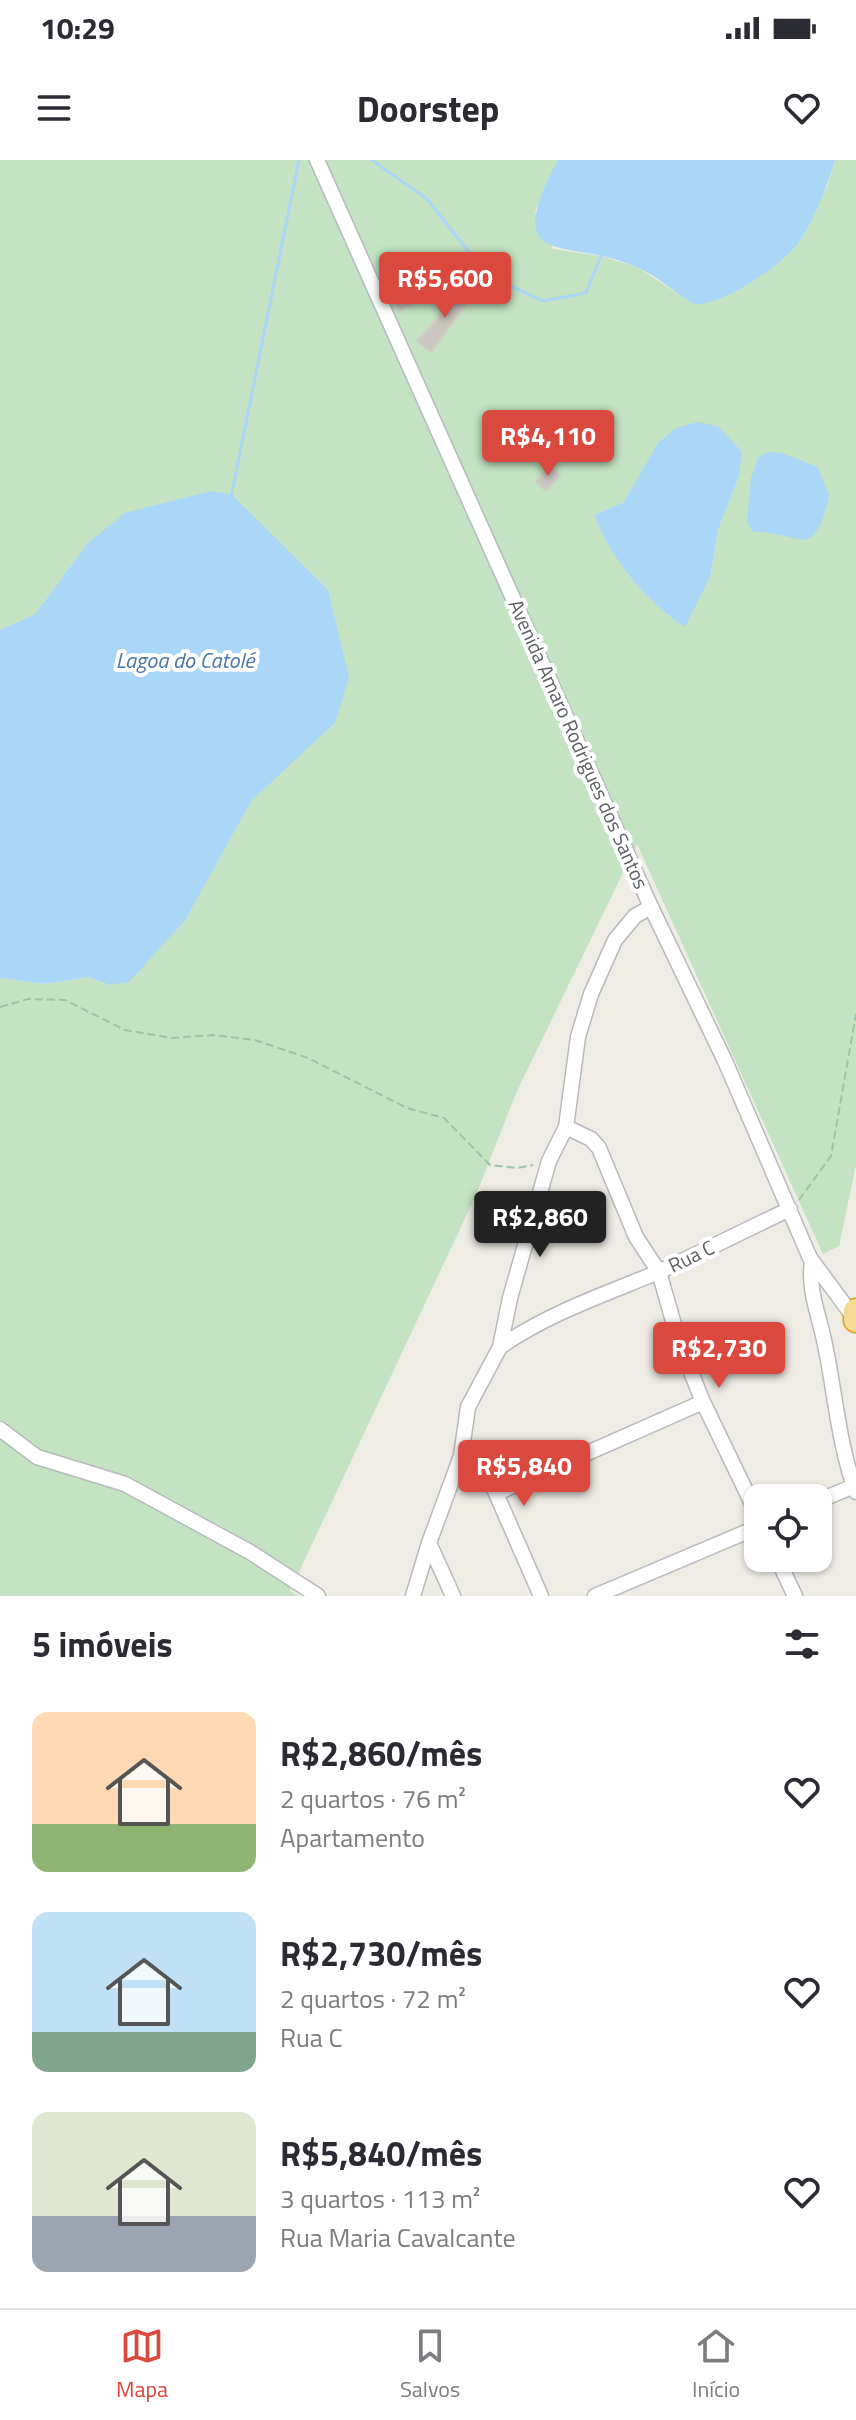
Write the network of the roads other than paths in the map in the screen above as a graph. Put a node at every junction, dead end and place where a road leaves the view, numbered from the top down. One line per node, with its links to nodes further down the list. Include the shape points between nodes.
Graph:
1 (317, 160): 2 (street, Avenida Amaro Rodrigues dos Santos)
2 (651, 907): 3 (street, via 627,924 600,972 578,1037); 4 (street, Avenida Amaro Rodrigues dos Santos)
3 (566, 1127): 6 (street, via 599,1148 636,1237); 9 (street, via 549,1161)
4 (790, 1209): 5 (street, Avenida Amaro Rodrigues dos Santos); 6 (street, Rua C)
5 (812, 1261): 8 (street, Avenida Amaro Rodrigues dos Santos); 14 (street, via 809,1280)
6 (659, 1272): 9 (street, via 590,1300); 10 (street, Rua C)
7 (856, 1311): 8 (highway)
8 (856, 1320)
9 (500, 1347): 12 (street, via 468,1407)
10 (703, 1402): 13 (street, Rua C); 15 (street)
11 (0, 1429): 20 (street, via 37,1457 125,1484)
12 (461, 1456): 15 (street); 18 (street)
13 (744, 1487)
14 (855, 1489): 16 (street)
15 (497, 1493): 23 (street)
16 (832, 1496)
17 (744, 1533): 24 (street)
18 (429, 1543): 21 (street); 22 (street)
19 (784, 1572): 25 (street)
20 (318, 1596)
21 (413, 1596)
22 (453, 1596)
23 (541, 1596)
24 (595, 1596)
25 (795, 1596)

